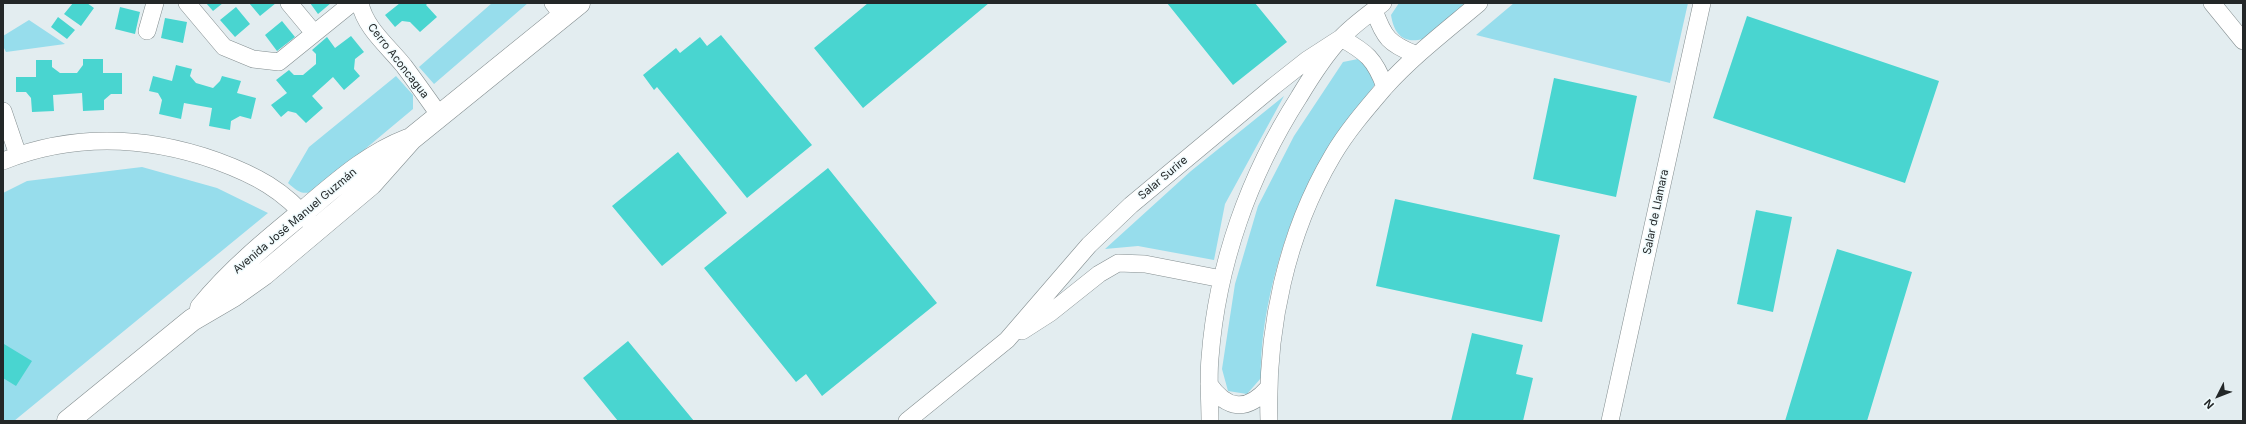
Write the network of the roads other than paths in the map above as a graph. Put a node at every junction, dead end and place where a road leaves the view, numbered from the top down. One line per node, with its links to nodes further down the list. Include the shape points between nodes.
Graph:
1 (155, 3): 11 (street)
2 (186, 3): 12 (street, via 224,47 253,59 280,62)
3 (289, 3): 12 (street)
4 (352, 3): 12 (street)
5 (360, 3): 18 (street, Cerro Aconcagua, via 370,26 404,66)
6 (1479, 3): 15 (street)
7 (1702, 3): 32 (street, Salar de Llamara)
8 (2212, 3): 14 (street)
9 (565, 7): 18 (street, Avenida José Manuel Guzmán)
10 (1378, 7): 13 (street); 15 (street, via 1382,33 1394,45)
11 (147, 31)
12 (314, 33)
13 (1341, 38): 16 (street, via 1370,57 1379,68); 23 (street, via 1309,82 1271,145 1247,199); 25 (street, Salar Surire, via 1274,86 1118,216 1074,261)
14 (2243, 41)
15 (1416, 55): 16 (street)
16 (1385, 87): 27 (street, via 1334,154 1298,232 1276,309)
17 (3, 111): 20 (street)
18 (440, 116): 19 (street, Avenida José Manuel Guzmán)
19 (411, 139): 21 (street, Avenida José Manuel Guzmán, via 364,162); 22 (street, Avenida José Manuel Guzmán, via 371,184)
20 (10, 158): 21 (street, via 52,146 98,140 155,144 203,156 250,174 286,195)
21 (302, 213): 22 (street); 24 (street, Avenida José Manuel Guzmán, via 241,265)
22 (317, 230): 24 (street, Avenida José Manuel Guzmán, via 249,285)
23 (1222, 279): 25 (street, Salar Surire, via 1145,264 1118,263 1037,322); 26 (street, via 1212,333)
24 (192, 320): 28 (street, Avenida José Manuel Guzmán)
25 (1006, 340): 29 (street, Salar Surire)
26 (1209, 384): 27 (street, via 1220,398 1235,405 1253,401); 30 (street)
27 (1268, 388): 31 (street)
28 (68, 421)
29 (907, 421)
30 (1210, 421)
31 (1269, 421)
32 (1610, 421)

